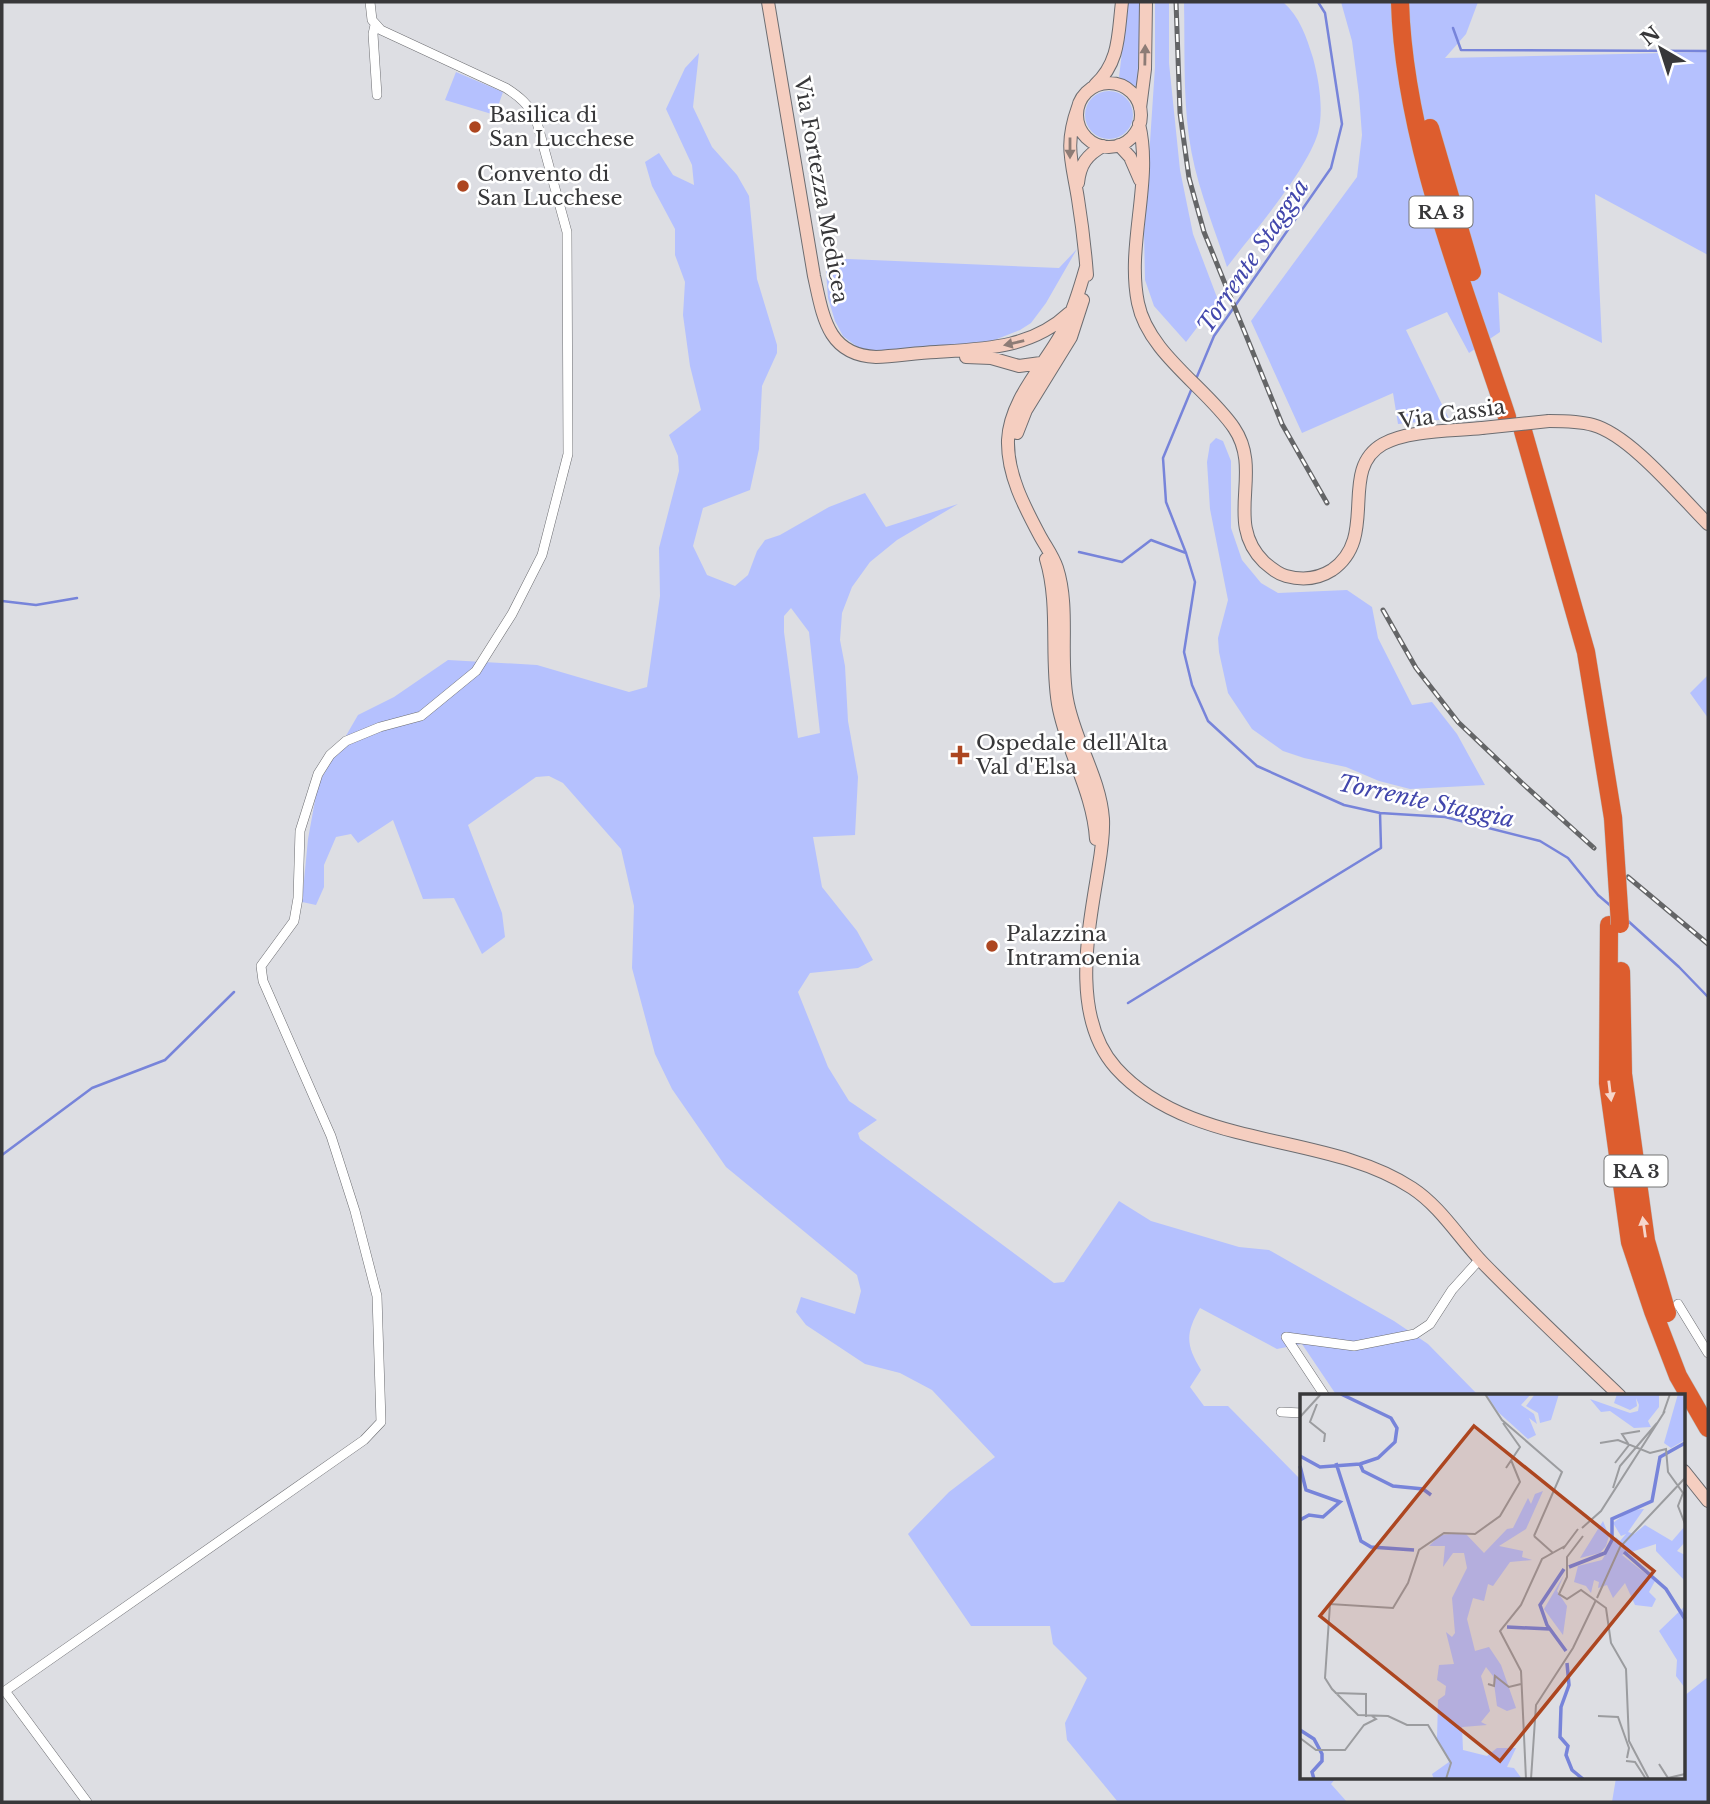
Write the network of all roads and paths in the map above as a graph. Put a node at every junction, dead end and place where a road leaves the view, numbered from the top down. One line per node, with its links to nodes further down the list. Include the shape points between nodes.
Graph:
1 (370, 2): 7 (street)
2 (768, 2): 20 (main road, Via Fortezza Medicea, via 821,309 834,337)
3 (1122, 2): 8 (main road, via 1113,61)
4 (1146, 2): 11 (main road, Via Cassia, one-way to 4)
5 (1400, 2): 24 (highway, RA 3, via 1423,155)
6 (1410, 2): 24 (highway, RA 3, via 1419,79 1435,151)
7 (375, 25): 9 (street); 41 (street, via 506,88 529,107 542,136 567,232 568,454 542,555 476,671 421,716 346,741 330,754 318,774 300,831 294,921 261,967 263,981 331,1136 355,1211 377,1296 382,1422 364,1440 5,1691)
8 (1093, 87): 10 (main road); 11 (main road, via 1103,83 1122,86)
9 (377, 95)
10 (1078, 107): 14 (main road, via 1085,136); 16 (main road, one-way to 16, via 1069,142)
11 (1140, 108): 12 (main road, Via Cassia)
12 (1139, 124): 13 (main road); 15 (main road, Via Cassia)
13 (1119, 145): 14 (main road); 15 (main road)
14 (1103, 146): 16 (main road, via 1082,163)
15 (1141, 183): 26 (main road, Via Cassia, bridge, via 1136,262 1142,319 1240,437 1246,462 1243,521 1249,542 1282,575 1317,577 1343,560 1358,524 1362,467 1382,444 1403,437 1549,421 1591,424 1645,461)
16 (1077, 190): 17 (main road)
17 (1086, 267): 18 (main road); 19 (main road)
18 (1072, 310): 20 (main road, one-way to 20, via 1043,333 1011,345); 21 (main road)
19 (1077, 324): 21 (main road, via 1051,361); 25 (main road, via 1019,425)
20 (856, 355): 22 (main road, via 879,362 985,357)
21 (1043, 363): 22 (main road); 23 (main road)
22 (1014, 365): 23 (main road)
23 (1027, 389): 25 (main road, via 1008,439 1012,476)
24 (1515, 424): 29 (highway, RA 3, bridge, via 1586,652 1607,819)
25 (1020, 491): 27 (main road)
26 (1708, 524)
27 (1041, 538): 28 (main road, via 1052,591 1060,710 1092,807); 28 (main road, via 1061,583 1068,705 1101,804 1103,835)
28 (1096, 881): 30 (main road, via 1087,967 1088,1007 1105,1052 1128,1080 1169,1108 1194,1118 1372,1167 1414,1189)
29 (1614, 925): 35 (highway, RA 3, one-way to 29, via 1663,1304 1646,1241 1623,1074); 38 (highway, RA 3, one-way to 38, via 1608,1083 1630,1242 1678,1376)
30 (1480, 1259): 33 (street, via 1451,1290 1430,1324 1415,1334 1354,1346 1286,1336); 34 (main road)
31 (1678, 1304): 32 (street)
32 (1708, 1353)
33 (1324, 1394)
34 (1617, 1394)
35 (1708, 1406)
36 (1282, 1412): 37 (street)
37 (1300, 1413)
38 (1708, 1428)
39 (1686, 1474): 40 (main road)
40 (1708, 1501)
41 (87, 1802)

